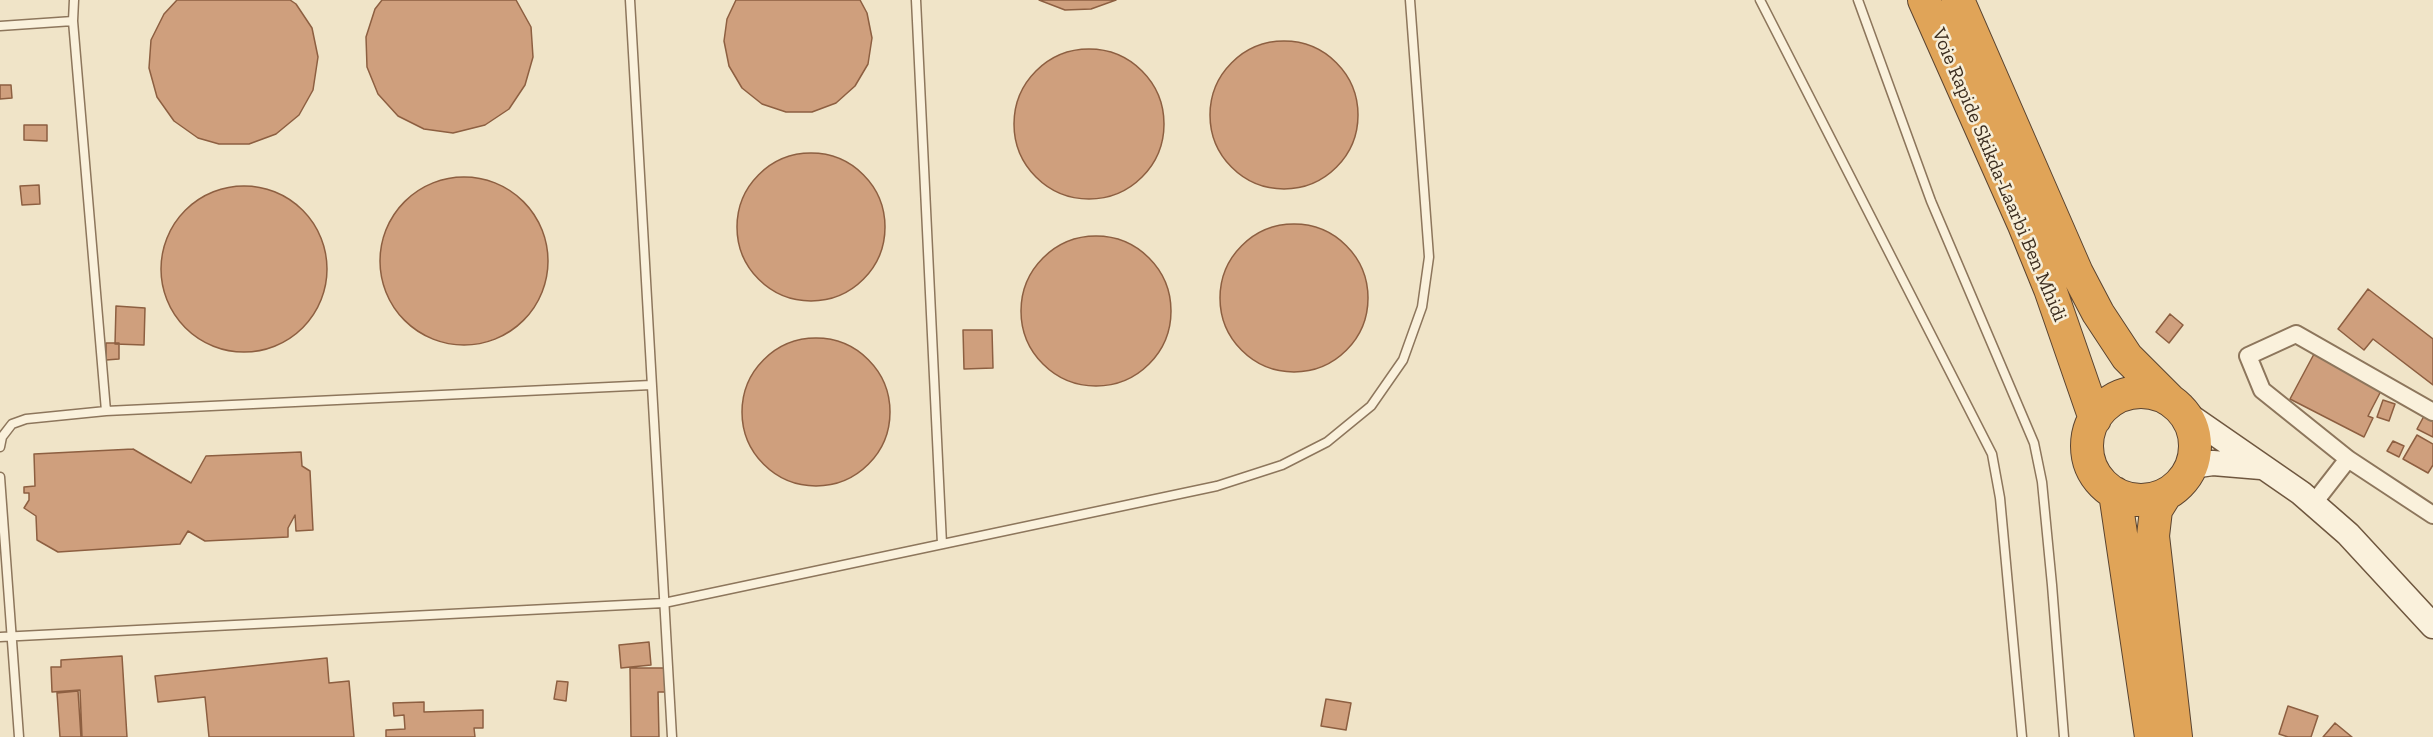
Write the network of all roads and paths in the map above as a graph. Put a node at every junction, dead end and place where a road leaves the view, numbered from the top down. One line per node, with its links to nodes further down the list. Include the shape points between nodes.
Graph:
1 (74, 0): 9 (lane)
2 (630, 0): 11 (lane)
3 (916, 0): 25 (lane)
4 (1410, 0): 25 (lane, via 1429,256 1422,307 1403,360 1371,406 1328,442 1282,465 1218,486)
5 (1760, 0): 32 (lane, via 1992,454 2000,498)
6 (1858, 0): 33 (lane, via 1931,201 2034,443 2042,482)
7 (1924, 0): 15 (highway, Voie Rapide Skikda-Laarbi Ben Mhidi, via 2024,225)
8 (1958, 0): 12 (highway, Voie Rapide Skikda-Laarbi Ben Mhidi, via 2088,293 2127,357)
9 (73, 21): 10 (lane); 13 (lane)
10 (0, 26)
11 (651, 385): 13 (lane); 26 (lane)
12 (2176, 406): 15 (highway, via 2147,393 2129,394 2112,401); 18 (highway, via 2193,430); 19 (main road)
13 (106, 411): 16 (lane, via 26,419 12,424)
14 (2433, 412): 17 (street, via 2296,334 2248,356 2262,390)
15 (2095, 419): 21 (highway, via 2088,454 2097,477)
16 (0, 447)
17 (2348, 459): 23 (street); 24 (street)
18 (2192, 466): 19 (main road, via 2213,463); 22 (highway, via 2186,477)
19 (2263, 467): 23 (main road)
20 (0, 477): 29 (lane)
21 (2115, 493): 22 (highway, via 2141,500); 34 (highway)
22 (2166, 494): 35 (highway, via 2156,510 2152,536)
23 (2313, 504): 27 (main road, via 2348,534)
24 (2433, 515)
25 (942, 544): 26 (lane)
26 (664, 603): 29 (lane); 31 (lane)
27 (2433, 626)
28 (0, 637): 29 (lane)
29 (12, 637): 30 (lane)
30 (19, 737)
31 (672, 737)
32 (2022, 737)
33 (2064, 737)
34 (2151, 737)
35 (2176, 737)

